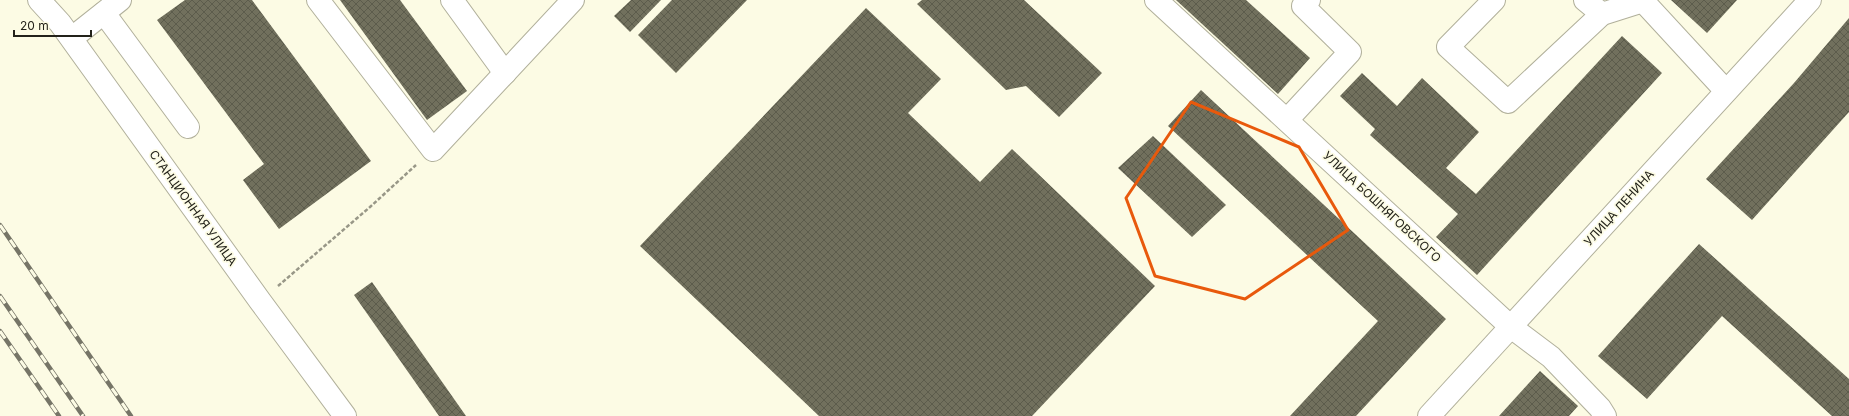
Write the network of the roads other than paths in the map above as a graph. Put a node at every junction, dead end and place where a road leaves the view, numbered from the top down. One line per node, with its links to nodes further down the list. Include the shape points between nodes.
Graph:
1 (39, 0): 13 (main road, СТАНЦИОННАЯ УЛИЦА)
2 (318, 0): 14 (main road, via 433,150)
3 (452, 0): 14 (main road)
4 (573, 0): 14 (main road)
5 (1156, 0): 16 (main road, УЛИЦА БОШНЯГОВСКОГО)
6 (1309, 0): 16 (main road, via 1303,6 1350,52)
7 (1494, 0): 12 (main road, via 1448,47 1508,102)
8 (1585, 0): 12 (main road)
9 (1810, 0): 15 (main road, УЛИЦА ЛЕНИНА)
10 (1644, 1): 12 (main road); 15 (main road)
11 (112, 6): 13 (main road); 17 (main road)
12 (1602, 14)
13 (72, 38): 20 (main road, СТАНЦИОННАЯ УЛИЦА, via 260,301)
14 (505, 73)
15 (1726, 91): 18 (main road, УЛИЦА ЛЕНИНА)
16 (1287, 120): 18 (main road, УЛИЦА БОШНЯГОВСКОГО)
17 (188, 127)
18 (1511, 327): 19 (main road, УЛИЦА БОШНЯГОВСКОГО, via 1551,357); 21 (main road, УЛИЦА ЛЕНИНА)
19 (1600, 413)
20 (346, 416)
21 (1429, 416)

